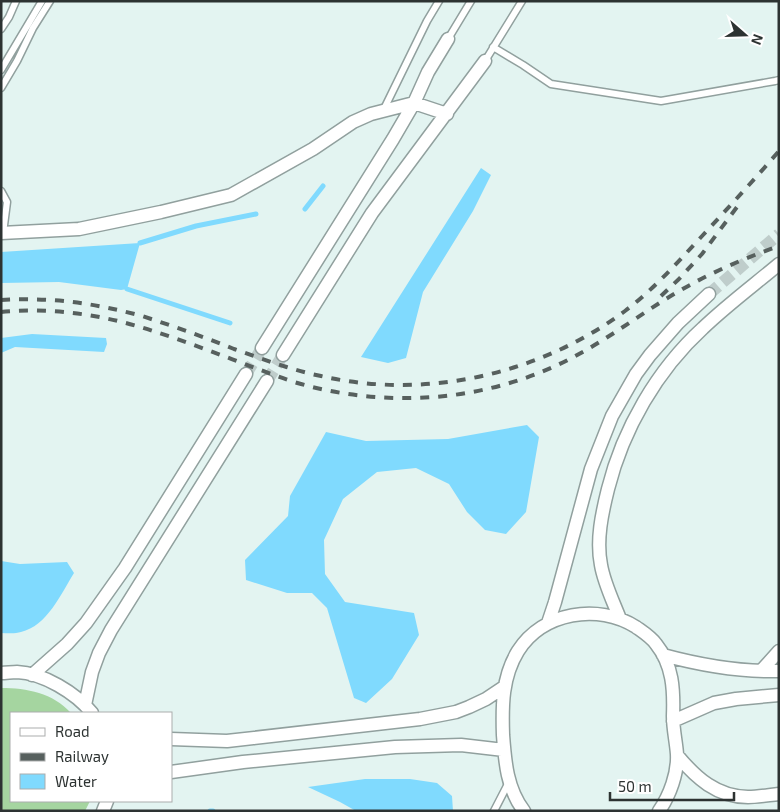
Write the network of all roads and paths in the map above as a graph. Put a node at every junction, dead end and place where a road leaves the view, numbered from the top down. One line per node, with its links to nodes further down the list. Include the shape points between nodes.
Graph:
1 (16, 1): 7 (lane)
2 (42, 1): 11 (lane)
3 (50, 1): 13 (lane)
4 (439, 1): 15 (lane)
5 (471, 1): 8 (lane)
6 (522, 1): 9 (lane)
7 (1, 29)
8 (448, 38): 14 (street)
9 (494, 47): 10 (lane); 12 (lane, via 551,84 661,101)
10 (484, 61): 16 (street)
11 (1, 70)
12 (779, 80)
13 (1, 88)
14 (414, 103): 15 (street); 16 (street); 21 (street)
15 (382, 111): 18 (street, via 353,122 313,149 230,194 79,229)
16 (446, 114): 22 (street, via 372,212)
17 (1, 191): 18 (lane, via 7,202)
18 (2, 233)
19 (779, 264): 25 (street, via 702,328 680,352 649,394 625,438 604,505 600,539 601,565)
20 (709, 294): 26 (street, via 678,322 650,355 612,416 591,469)
21 (262, 348)
22 (283, 355)
23 (246, 374): 32 (street, via 92,615 67,644)
24 (267, 381): 35 (street, via 111,630 92,672)
25 (620, 618): 26 (street, via 597,613 582,614); 28 (street, via 650,637)
26 (548, 623): 33 (street, via 518,650)
27 (779, 651): 30 (street)
28 (663, 655): 30 (street, via 717,667); 36 (street, via 672,679)
29 (779, 670): 30 (street)
30 (761, 671)
31 (1, 673): 32 (street)
32 (32, 675): 35 (street, via 70,692)
33 (504, 687): 37 (street, via 456,712 420,719 227,741); 38 (street)
34 (779, 695): 36 (street, via 714,703)
35 (89, 709)
36 (673, 721): 39 (street)
37 (172, 739)
38 (504, 750): 40 (street, via 439,744); 41 (street)
39 (677, 755): 42 (street, via 699,779 725,793 746,797); 45 (street, via 672,783)
40 (172, 772)
41 (509, 782): 43 (lane); 44 (street)
42 (779, 794)
43 (494, 811)
44 (524, 811)
45 (659, 811)

